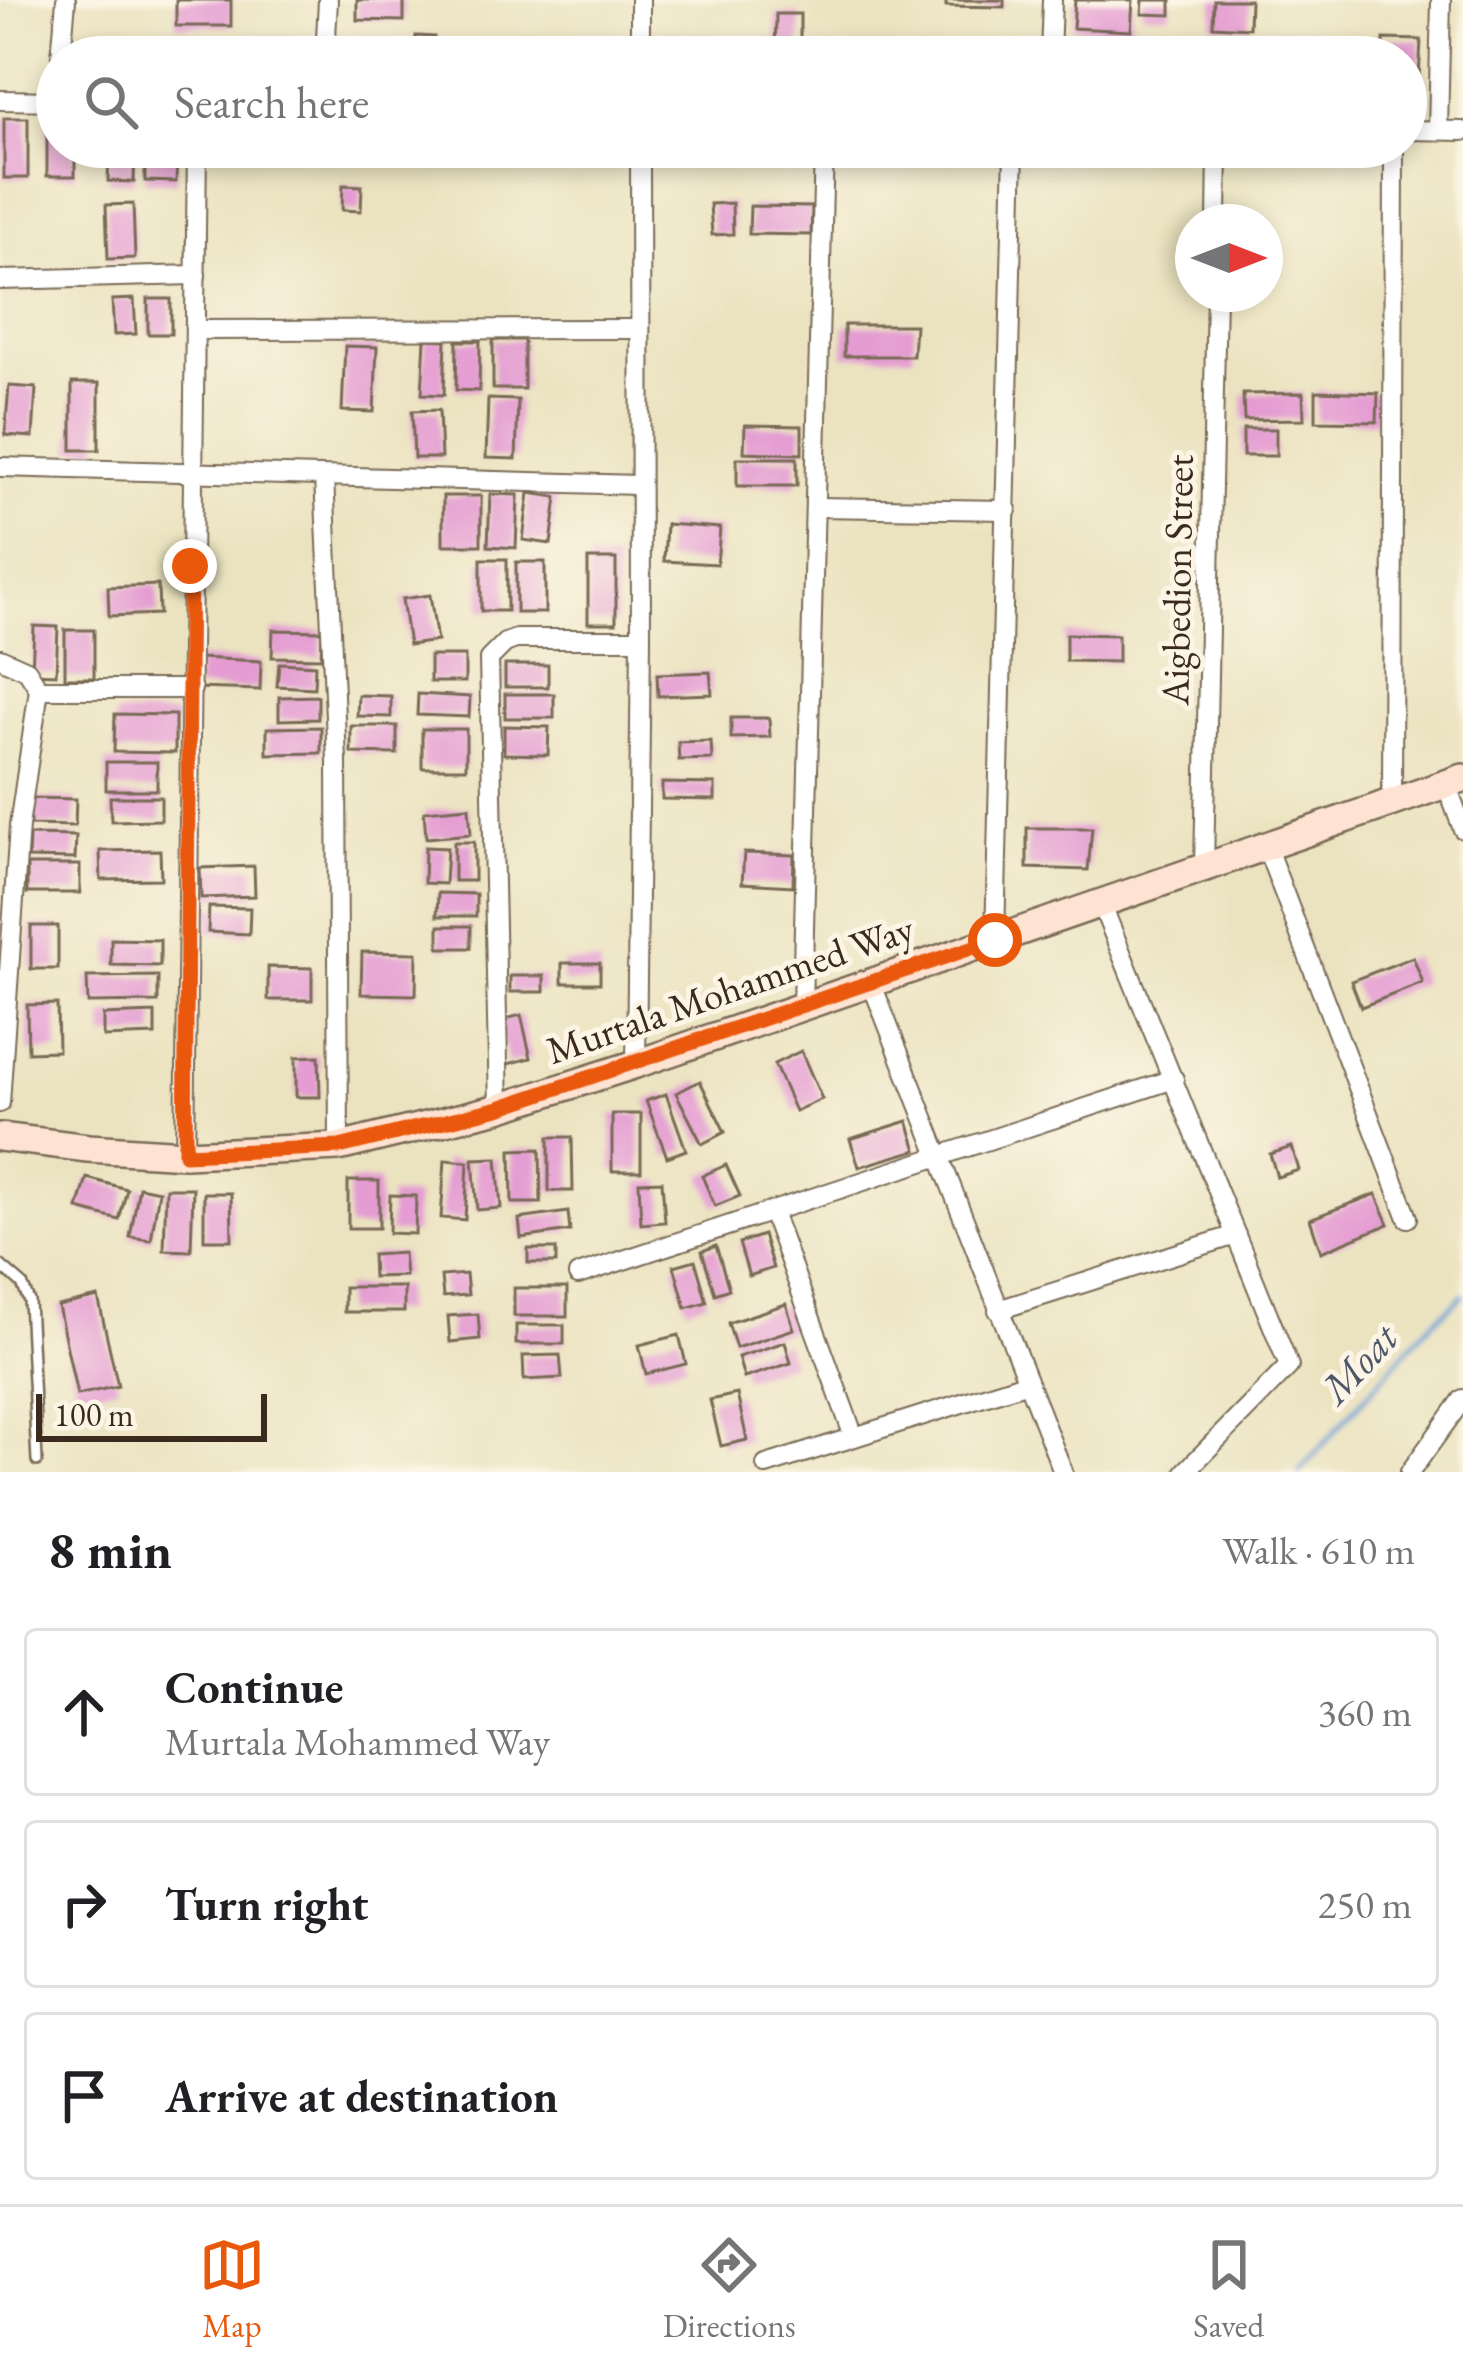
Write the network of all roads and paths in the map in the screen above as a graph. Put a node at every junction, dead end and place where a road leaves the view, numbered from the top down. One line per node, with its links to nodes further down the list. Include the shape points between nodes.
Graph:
1 (66, 0): 6 (street)
2 (328, 0): 7 (street)
3 (640, 0): 8 (street)
4 (1052, 0): 9 (street)
5 (1441, 0): 13 (street)
6 (63, 36)
7 (326, 36)
8 (640, 36)
9 (1051, 36)
10 (0, 100): 11 (street)
11 (36, 101)
12 (1427, 130): 13 (street)
13 (1438, 130): 14 (street)
14 (1463, 131)
15 (197, 168): 22 (street)
16 (640, 168): 25 (street)
17 (824, 168): 31 (street)
18 (1014, 168): 32 (street)
19 (1218, 168): 21 (street)
20 (1394, 168): 38 (street)
21 (1217, 204)
22 (196, 275): 23 (street); 26 (street)
23 (0, 280)
24 (1216, 312): 42 (street, Aigbedion Street)
25 (640, 329): 26 (street); 30 (street)
26 (195, 330): 28 (street)
27 (0, 467): 28 (street)
28 (192, 473): 29 (street); 35 (street)
29 (324, 477): 30 (street); 52 (street, via 337,761)
30 (639, 485): 33 (street)
31 (816, 507): 32 (street); 46 (street)
32 (1007, 510): 44 (street)
33 (641, 639): 47 (street); 50 (street, via 515,639 489,659)
34 (0, 658): 36 (street, via 27,670)
35 (192, 688): 36 (street); 53 (street)
36 (39, 689): 39 (street)
37 (1454, 781): 38 (street, Murtala Mohammed Way); 40 (street)
38 (1392, 803): 41 (street, Murtala Mohammed Way)
39 (10, 827): 49 (street)
40 (1463, 829)
41 (1266, 846): 42 (street, Murtala Mohammed Way); 56 (street)
42 (1204, 868): 43 (street, Murtala Mohammed Way)
43 (1102, 903): 44 (street, Murtala Mohammed Way); 48 (street)
44 (995, 940): 45 (street, Murtala Mohammed Way)
45 (871, 982): 46 (street, Murtala Mohammed Way); 54 (street)
46 (802, 1006): 47 (street, Murtala Mohammed Way)
47 (636, 1064): 50 (street, Murtala Mohammed Way)
48 (1174, 1079): 54 (street); 57 (street)
49 (0, 1103)
50 (499, 1108): 52 (street, Murtala Mohammed Way)
51 (0, 1137): 53 (street, Murtala Mohammed Way)
52 (339, 1147): 53 (street, Murtala Mohammed Way)
53 (185, 1154)
54 (940, 1157): 55 (street); 60 (street)
55 (772, 1212): 59 (street); 63 (street)
56 (1408, 1218)
57 (1236, 1235): 60 (street); 67 (street, via 1289,1366)
58 (0, 1265): 64 (lane, via 29,1300)
59 (578, 1275)
60 (998, 1310): 61 (street)
61 (1025, 1383): 63 (street); 66 (street)
62 (1460, 1410): 68 (street)
63 (854, 1437): 65 (street)
64 (37, 1461)
65 (766, 1465)
66 (1063, 1472)
67 (1185, 1472)
68 (1410, 1472)

